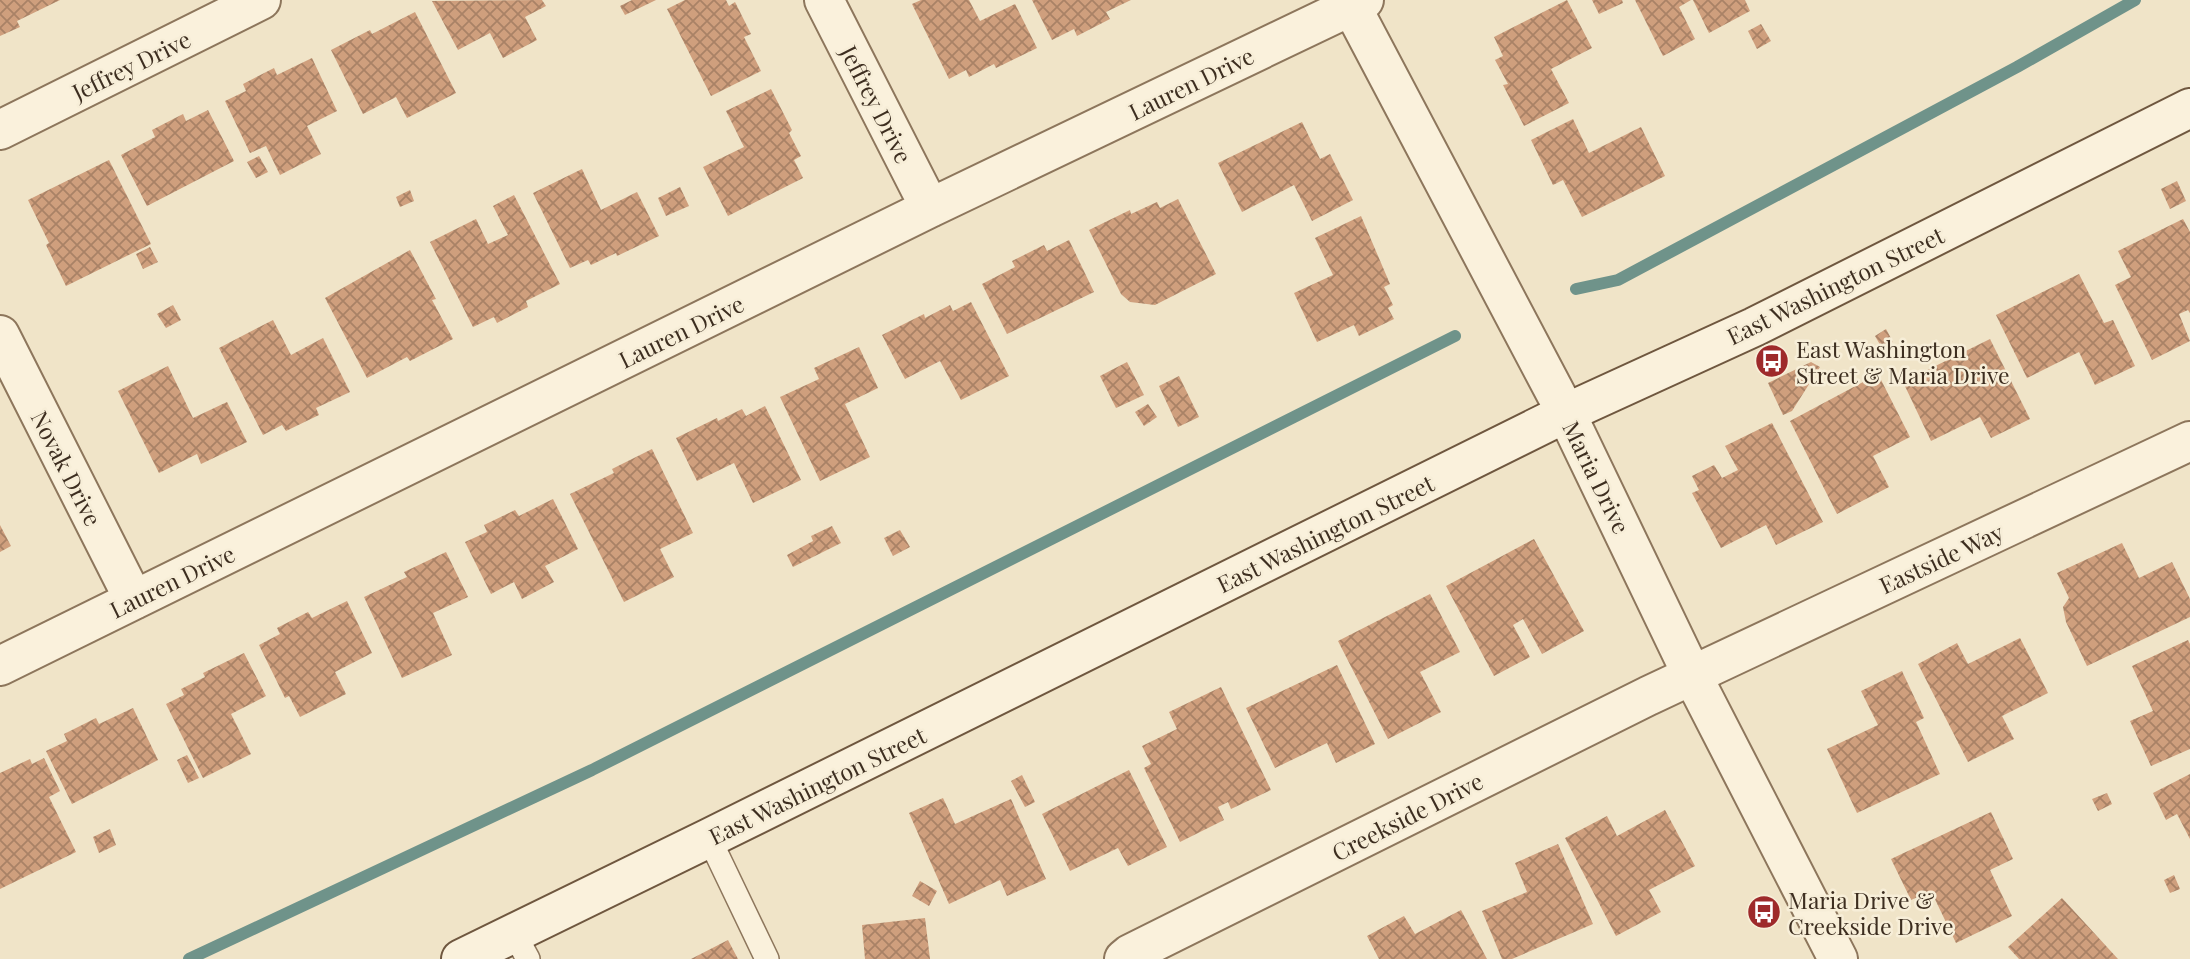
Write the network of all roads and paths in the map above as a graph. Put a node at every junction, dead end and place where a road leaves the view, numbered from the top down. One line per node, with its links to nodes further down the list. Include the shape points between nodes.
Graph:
1 (261, 0): 5 (street, Jeffrey Drive)
2 (824, 0): 6 (street, Jeffrey Drive)
3 (1354, 2): 6 (street, Lauren Drive); 8 (street, Maria Drive)
4 (2190, 108): 8 (street, East Washington Street, via 1754,327)
5 (0, 130)
6 (930, 208): 10 (street, Lauren Drive)
7 (0, 335): 10 (street, Novak Drive)
8 (1566, 413): 12 (street, Maria Drive); 13 (street, East Washington Street)
9 (2190, 440): 12 (street, Eastside Way)
10 (134, 600): 11 (street, Lauren Drive)
11 (0, 666)
12 (1692, 674): 17 (street, Creekside Drive); 18 (street, Maria Drive)
13 (709, 838): 14 (street, East Washington Street); 16 (lane)
14 (521, 946): 15 (street, East Washington Street)
15 (461, 959)
16 (767, 959)
17 (1124, 959)
18 (1838, 959)

